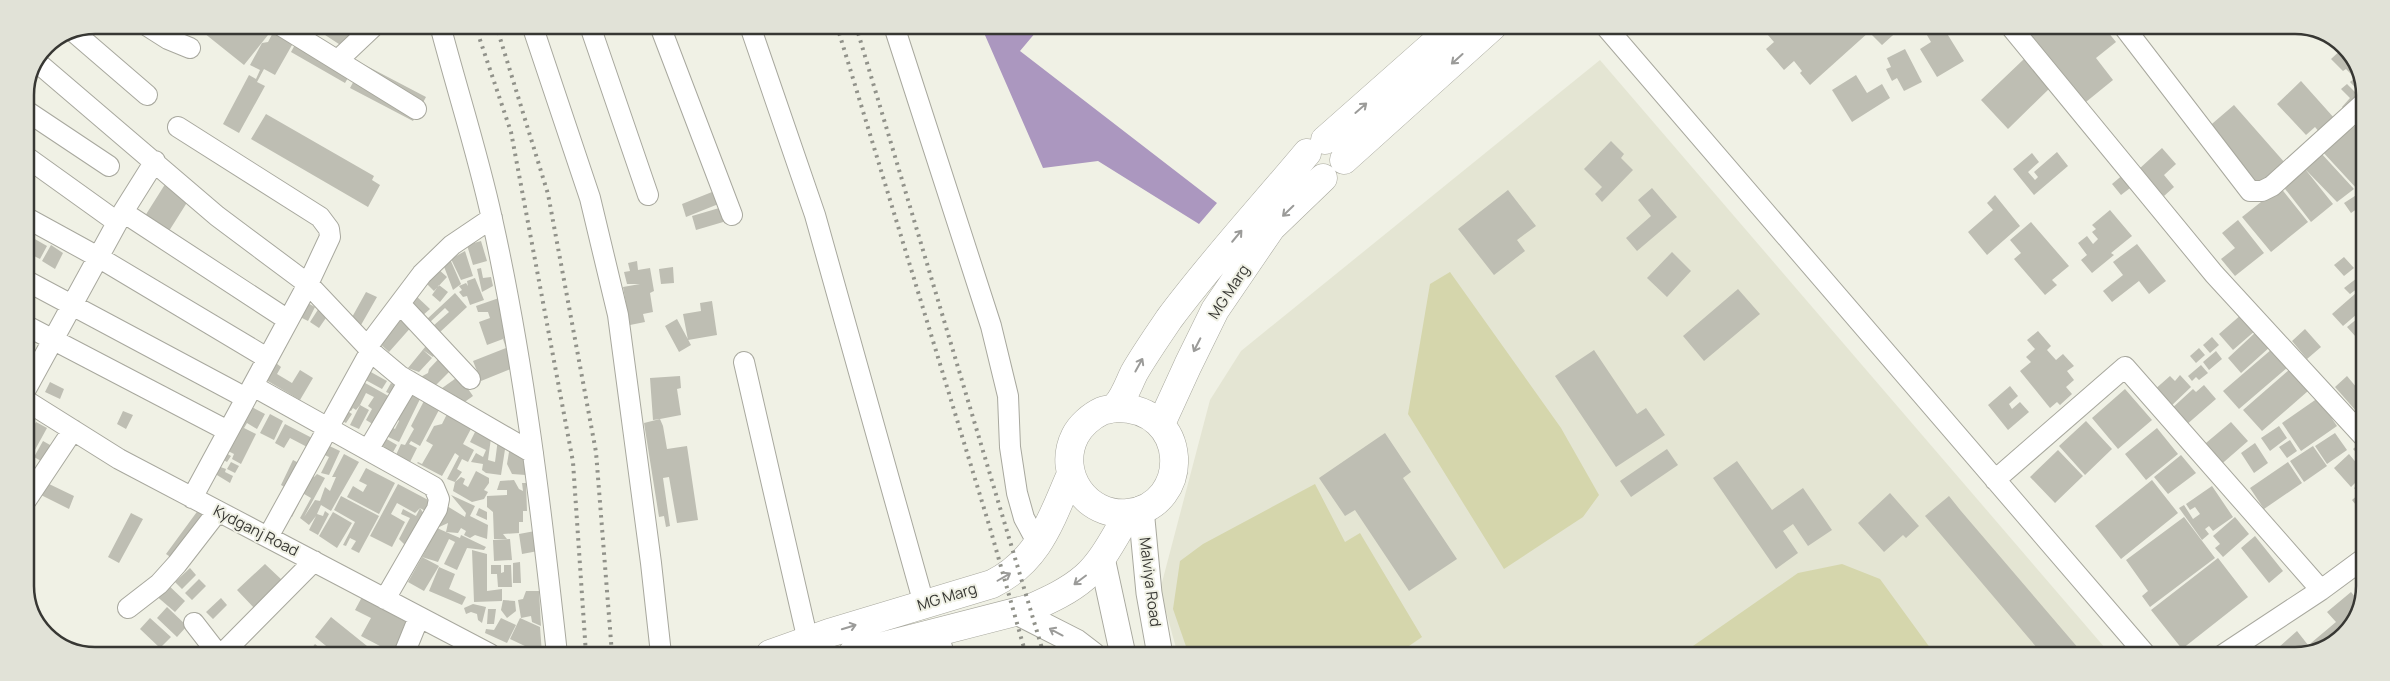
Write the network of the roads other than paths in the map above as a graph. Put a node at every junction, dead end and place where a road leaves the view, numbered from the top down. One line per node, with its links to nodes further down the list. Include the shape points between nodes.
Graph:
1 (160, 34): 16 (street)
2 (295, 34): 17 (street)
3 (365, 34): 17 (street)
4 (442, 34): 33 (street)
5 (535, 34): 84 (street, via 590,198 618,315)
6 (593, 34): 30 (street)
7 (663, 34): 31 (street)
8 (753, 34): 72 (street, via 815,214)
9 (897, 34): 66 (street, via 991,326 1008,396 1010,447 1017,493 1024,518)
10 (1445, 34): 24 (main road, one-way to 10)
11 (1484, 34): 25 (main road, MG Marg, one-way to 25)
12 (1612, 34): 60 (street)
13 (2020, 34): 54 (street, via 2214,274)
14 (2129, 34): 21 (street, via 2250,191 2262,191 2272,186)
15 (79, 36): 19 (street)
16 (190, 48)
17 (338, 60): 20 (street)
18 (41, 66): 26 (street)
19 (147, 95)
20 (416, 109)
21 (2356, 110)
22 (34, 116): 28 (street)
23 (178, 127): 36 (street, via 320,217 330,237)
24 (1316, 146): 25 (main road, via 1330,140 1340,147); 29 (main road, via 1309,168); 51 (main road, one-way to 24, via 1149,347 1185,298)
25 (1344, 160): 29 (main road, MG Marg, via 1339,171)
26 (155, 161): 32 (street); 36 (street, via 217,216)
27 (34, 162): 32 (street)
28 (109, 166)
29 (1323, 178): 52 (main road, MG Marg, one-way to 52, via 1271,228 1216,310)
30 (648, 195)
31 (732, 215)
32 (120, 217): 35 (street); 40 (street)
33 (492, 218): 38 (street, via 452,245 422,274); 58 (street, via 515,332)
34 (34, 222): 35 (street)
35 (98, 257): 39 (street); 44 (street)
36 (308, 284): 40 (street); 43 (street)
37 (34, 285): 39 (street)
38 (400, 304): 43 (street); 47 (street)
39 (71, 305): 42 (street); 49 (street)
40 (288, 320): 44 (street)
41 (34, 330): 42 (street)
42 (52, 339): 46 (street); 56 (street)
43 (369, 349): 48 (street); 53 (street)
44 (267, 358): 49 (street)
45 (744, 362): 77 (street)
46 (34, 374)
47 (470, 379)
48 (409, 381): 57 (street); 58 (street)
49 (249, 392): 53 (street); 56 (street)
50 (34, 406): 55 (street, Kydganj Road)
51 (1115, 408): 52 (main road, via 1140,410); 59 (main road, via 1092,417 1075,436 1070,455)
52 (1161, 424): 64 (main road, via 1173,447 1173,472 1162,495)
53 (328, 428): 57 (street); 65 (street)
54 (2356, 428)
55 (73, 430): 61 (street); 62 (street, Kydganj Road)
56 (228, 431): 62 (street)
57 (368, 450): 71 (street, via 434,487 439,499 437,509)
58 (533, 453): 83 (street)
59 (1071, 474): 64 (main road, via 1083,496 1092,504 1104,510); 66 (main road, MG Marg)
60 (1995, 480): 70 (street, via 2125,367); 90 (street)
61 (34, 488)
62 (192, 498): 63 (street, Kydganj Road)
63 (218, 511): 65 (street, Kydganj Road); 73 (street, via 159,584)
64 (1135, 511): 67 (main road, MG Marg); 89 (street, Malviya Road)
65 (268, 538): 68 (street, Kydganj Road)
66 (1038, 544): 72 (main road, MG Marg, one-way to 66, via 992,584 1027,560)
67 (1102, 558): 74 (main road, MG Marg, one-way to 74, via 1085,577 1056,597); 88 (street)
68 (314, 560): 71 (street, Kydganj Road); 80 (street)
69 (2356, 564): 70 (street)
70 (2321, 590): 91 (street)
71 (385, 599): 75 (street, Kydganj Road)
72 (924, 604): 77 (main road, MG Marg, one-way to 72)
73 (128, 608)
74 (1017, 612): 78 (main road, MG Marg); 87 (street, one-way to 74)
75 (419, 617): 81 (street); 82 (street, Kydganj Road)
76 (194, 623): 79 (street)
77 (808, 641): 85 (main road, MG Marg)
78 (941, 644): 86 (main road, MG Marg)
79 (213, 647)
80 (229, 647)
81 (407, 647)
82 (470, 647)
83 (556, 647)
84 (660, 647)
85 (790, 647)
86 (916, 647)
87 (1083, 647)
88 (1121, 647)
89 (1159, 647)
90 (2140, 647)
91 (2235, 647)

